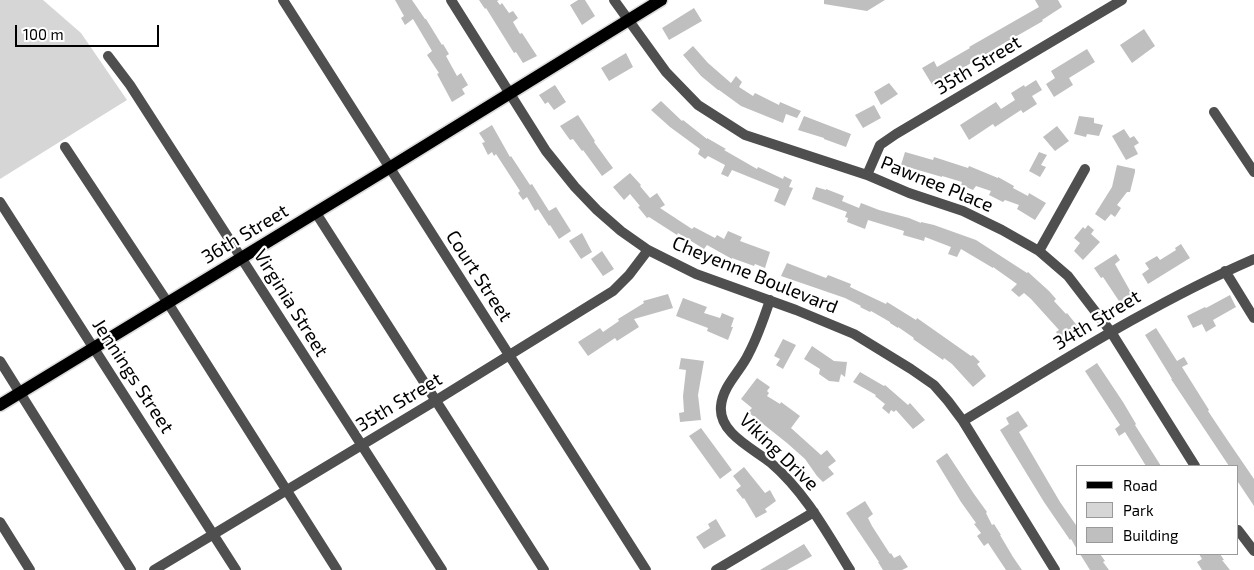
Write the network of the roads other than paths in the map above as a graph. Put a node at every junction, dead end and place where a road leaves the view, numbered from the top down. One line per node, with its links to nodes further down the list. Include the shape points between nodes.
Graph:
1 (283, 0): 11 (street, Court Street)
2 (451, 0): 8 (street, Cheyenne Boulevard)
3 (614, 0): 6 (street, Pawnee Place)
4 (661, 0): 6 (main road, 36th Street)
5 (1122, 0): 14 (street, 35th Street, via 880,145)
6 (628, 20): 8 (main road, 36th Street); 14 (street, Pawnee Place, via 666,72 698,105 745,135)
7 (108, 56): 19 (street, Virginia Street)
8 (510, 94): 11 (main road, 36th Street); 17 (street, Cheyenne Boulevard, via 546,151 575,187 596,210)
9 (1214, 112): 13 (street)
10 (66, 147): 23 (street)
11 (390, 168): 16 (main road, 36th Street); 27 (street, Court Street)
12 (1085, 169): 18 (street)
13 (1254, 172)
14 (867, 176): 18 (street, Pawnee Place, via 963,211)
15 (0, 202): 26 (street, Jennings Street)
16 (316, 213): 19 (main road, 36th Street); 30 (street)
17 (648, 250): 22 (street, Cheyenne Boulevard, via 696,274); 27 (street, 35th Street, via 613,291)
18 (1039, 251): 25 (street, Pawnee Place, via 1068,276)
19 (242, 258): 23 (main road, 36th Street); 33 (street, Virginia Street)
20 (1254, 259): 21 (street, 34th Street)
21 (1225, 271): 24 (street); 25 (street, 34th Street)
22 (770, 300): 32 (street, Cheyenne Boulevard, via 854,334 911,369 934,385); 36 (street, Viking Drive, via 749,354 724,392 720,408 723,421 732,433 786,477)
23 (168, 303): 26 (main road, 36th Street); 35 (street)
24 (1254, 318)
25 (1111, 332): 32 (street, 34th Street); 34 (street, Pawnee Place)
26 (94, 347): 29 (main road, 36th Street); 39 (street, Jennings Street)
27 (510, 356): 30 (street, 35th Street); 48 (street, Court Street)
28 (0, 361): 29 (street)
29 (20, 392): 31 (main road, 36th Street); 42 (street)
30 (435, 401): 33 (street, 35th Street); 47 (street)
31 (0, 405)
32 (963, 421): 51 (street, Cheyenne Boulevard)
33 (361, 445): 35 (street, 35th Street); 46 (street, Virginia Street)
34 (1194, 465)
35 (287, 490): 39 (street, 35th Street); 45 (street)
36 (814, 512): 49 (street); 50 (street, Viking Drive)
37 (0, 522): 41 (street)
38 (1239, 531): 40 (street)
39 (213, 535): 43 (street, 35th Street); 44 (street, Jennings Street)
40 (1254, 551)
41 (30, 570)
42 (132, 570)
43 (154, 570)
44 (236, 570)
45 (337, 570)
46 (442, 570)
47 (544, 570)
48 (646, 570)
49 (716, 570)
50 (850, 570)
51 (1055, 570)

